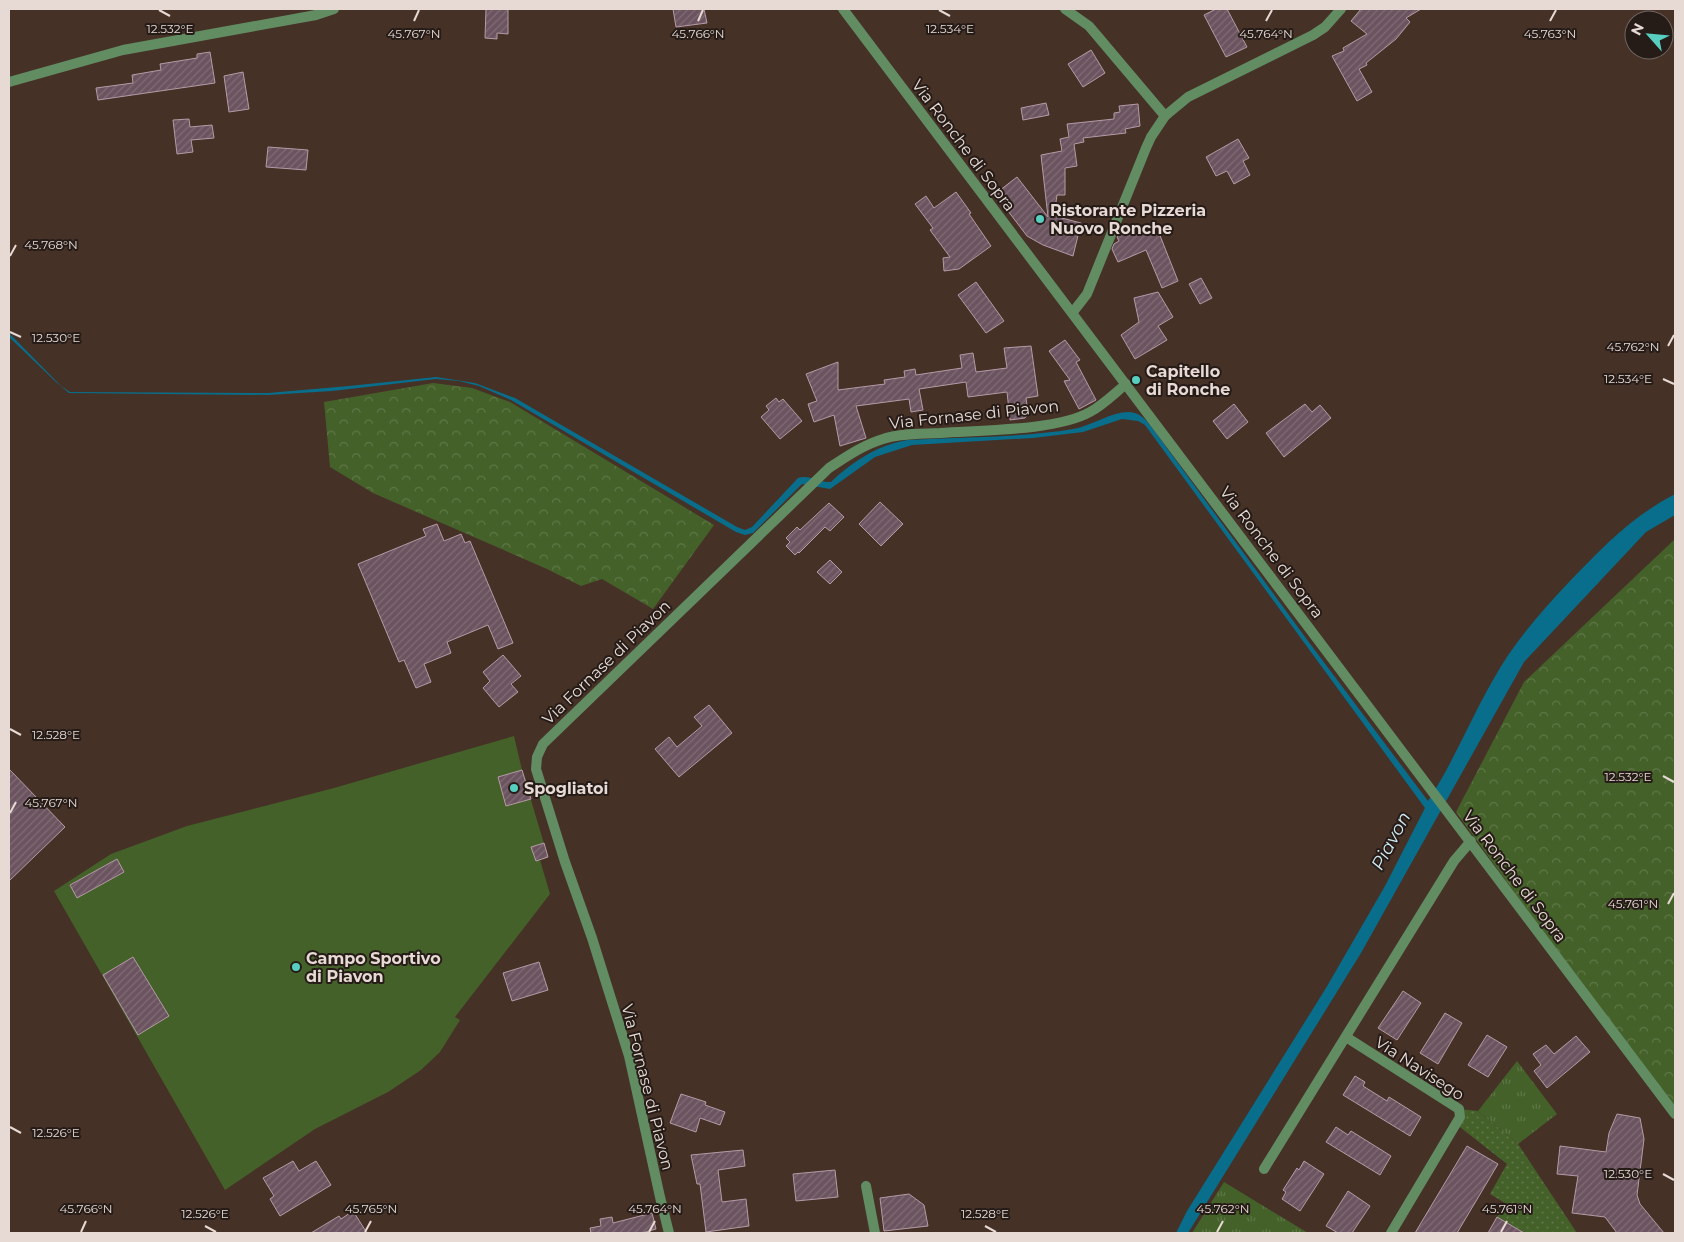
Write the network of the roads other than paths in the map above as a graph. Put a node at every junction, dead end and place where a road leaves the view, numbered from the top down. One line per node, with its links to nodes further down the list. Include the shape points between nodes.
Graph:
1 (334, 9): 5 (street, via 123,50)
2 (843, 9): 7 (street, Via Ronche di Sopra)
3 (1065, 9): 6 (street, via 1089,26)
4 (1341, 9): 6 (street, via 1313,35 1188,97)
5 (9, 82)
6 (1166, 116): 7 (street, via 1146,148 1087,294)
7 (1073, 312): 8 (street, Via Ronche di Sopra)
8 (1126, 384): 9 (street, Via Ronche di Sopra); 14 (street, Via Fornase di Piavon, via 1093,410 1073,419 883,439 829,468 543,744 536,769 629,1056)
9 (1471, 841): 10 (street, via 1454,861); 11 (street, Via Ronche di Sopra)
10 (1346, 1037): 12 (street); 16 (street, Via Navisego, via 1461,1113)
11 (1675, 1114)
12 (1264, 1169)
13 (866, 1186): 15 (street)
14 (669, 1233)
15 (875, 1233)
16 (1391, 1233)

